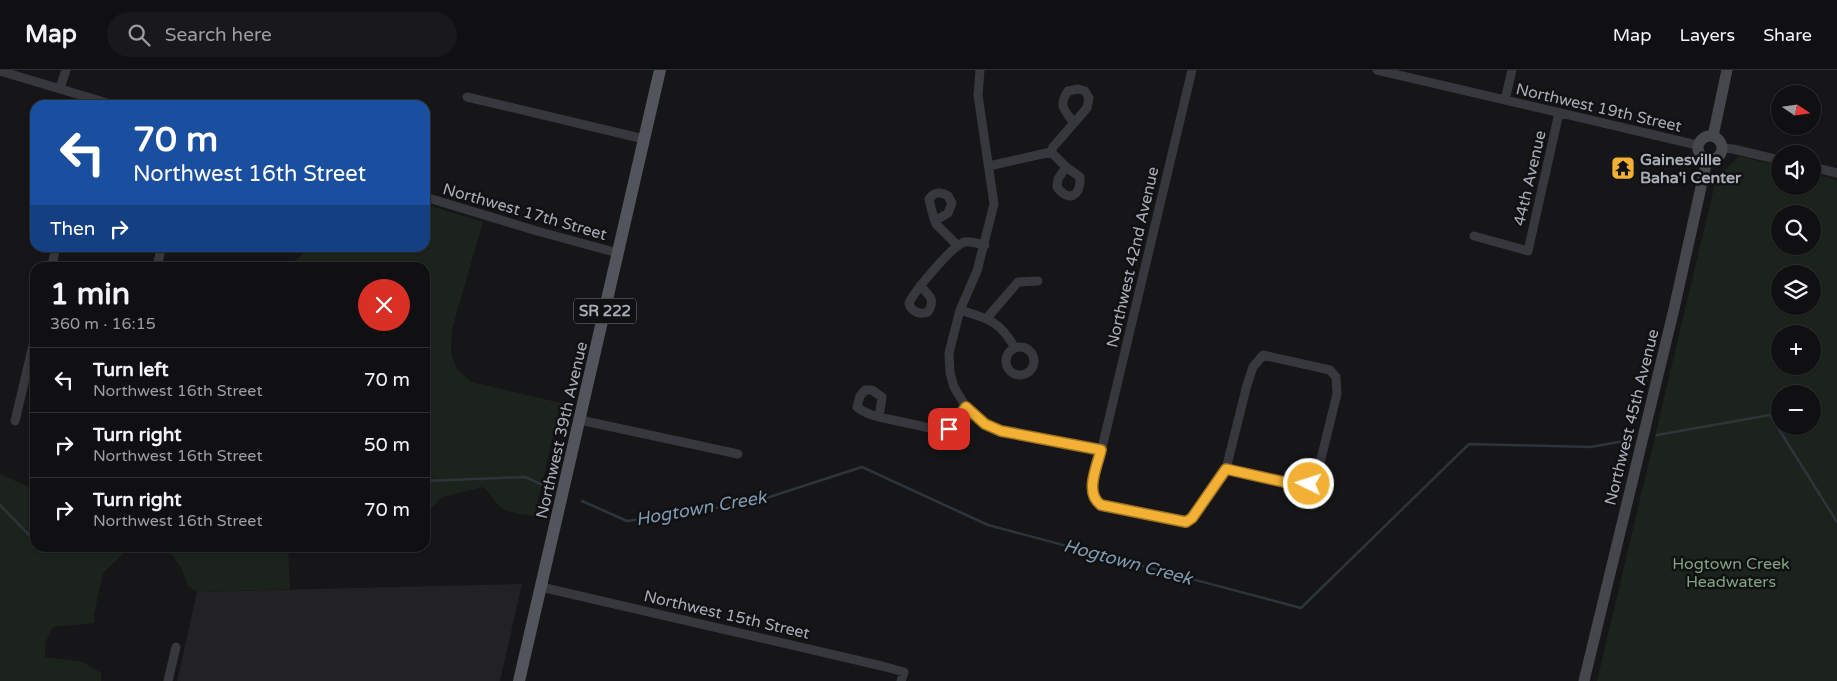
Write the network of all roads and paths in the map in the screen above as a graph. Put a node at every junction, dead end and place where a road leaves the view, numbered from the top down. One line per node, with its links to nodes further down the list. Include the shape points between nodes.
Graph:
1 (66, 70): 10 (street)
2 (660, 70): 17 (main road, Northwest 39th Avenue / SR 222)
3 (980, 70): 23 (street, via 978,95)
4 (1192, 70): 43 (street, Northwest 42nd Avenue)
5 (1377, 70): 9 (street, Northwest 19th Street)
6 (1512, 70): 13 (street)
7 (1727, 70): 16 (street)
8 (0, 72): 10 (street)
9 (1405, 73): 13 (street, Northwest 19th Street)
10 (60, 88): 12 (street)
11 (467, 97): 17 (street)
12 (87, 100)
13 (1505, 100): 14 (street, Northwest 19th Street)
14 (1559, 112): 18 (street, Northwest 19th Street); 29 (street, 44th Avenue, via 1528,251)
15 (1074, 123): 20 (street)
16 (1713, 136): 18 (street, via 1703,137); 19 (street, via 1720,141)
17 (644, 139): 32 (main road, Northwest 39th Avenue / SR 222)
18 (1698, 145): 22 (street, via 1699,154)
19 (1722, 148): 21 (street); 22 (street, via 1716,159)
20 (1051, 152): 23 (street); 24 (street)
21 (1771, 158)
22 (1707, 160): 51 (street, Northwest 45th Avenue)
23 (989, 166): 30 (street, via 994,204)
24 (1066, 167)
25 (1821, 169): 26 (street)
26 (1837, 173)
27 (430, 199): 32 (street, Northwest 17th Street)
28 (935, 221): 31 (street)
29 (1474, 236)
30 (985, 245): 31 (street, via 965,242); 35 (street)
31 (958, 246): 34 (street)
32 (618, 253): 41 (main road, Northwest 39th Avenue / SR 222)
33 (1038, 281): 36 (street, via 1018,282)
34 (920, 286)
35 (960, 310): 36 (street); 39 (street, via 949,354 950,373)
36 (987, 318): 37 (street, via 1007,334)
37 (1015, 348)
38 (30, 358): 42 (street)
39 (966, 407): 40 (street, via 949,429 939,430); 43 (street, via 985,424 1001,431)
40 (880, 417)
41 (580, 420): 44 (street); 46 (main road, Northwest 39th Avenue / SR 222)
42 (15, 421)
43 (1101, 450): 45 (street, Northwest 42nd Avenue, via 1092,490 1094,500 1101,505 1186,522)
44 (738, 454)
45 (1226, 469): 45 (street, via 1247,385 1253,367 1263,355 1330,370 1336,377 1337,394 1317,475 1309,484 1302,486)
46 (541, 587): 48 (street, Northwest 15th Street, via 882,666 904,672); 50 (main road, Northwest 39th Avenue / SR 222)
47 (176, 647): 49 (street)
48 (902, 678)
49 (168, 681)
50 (519, 681)
51 (1584, 681)

